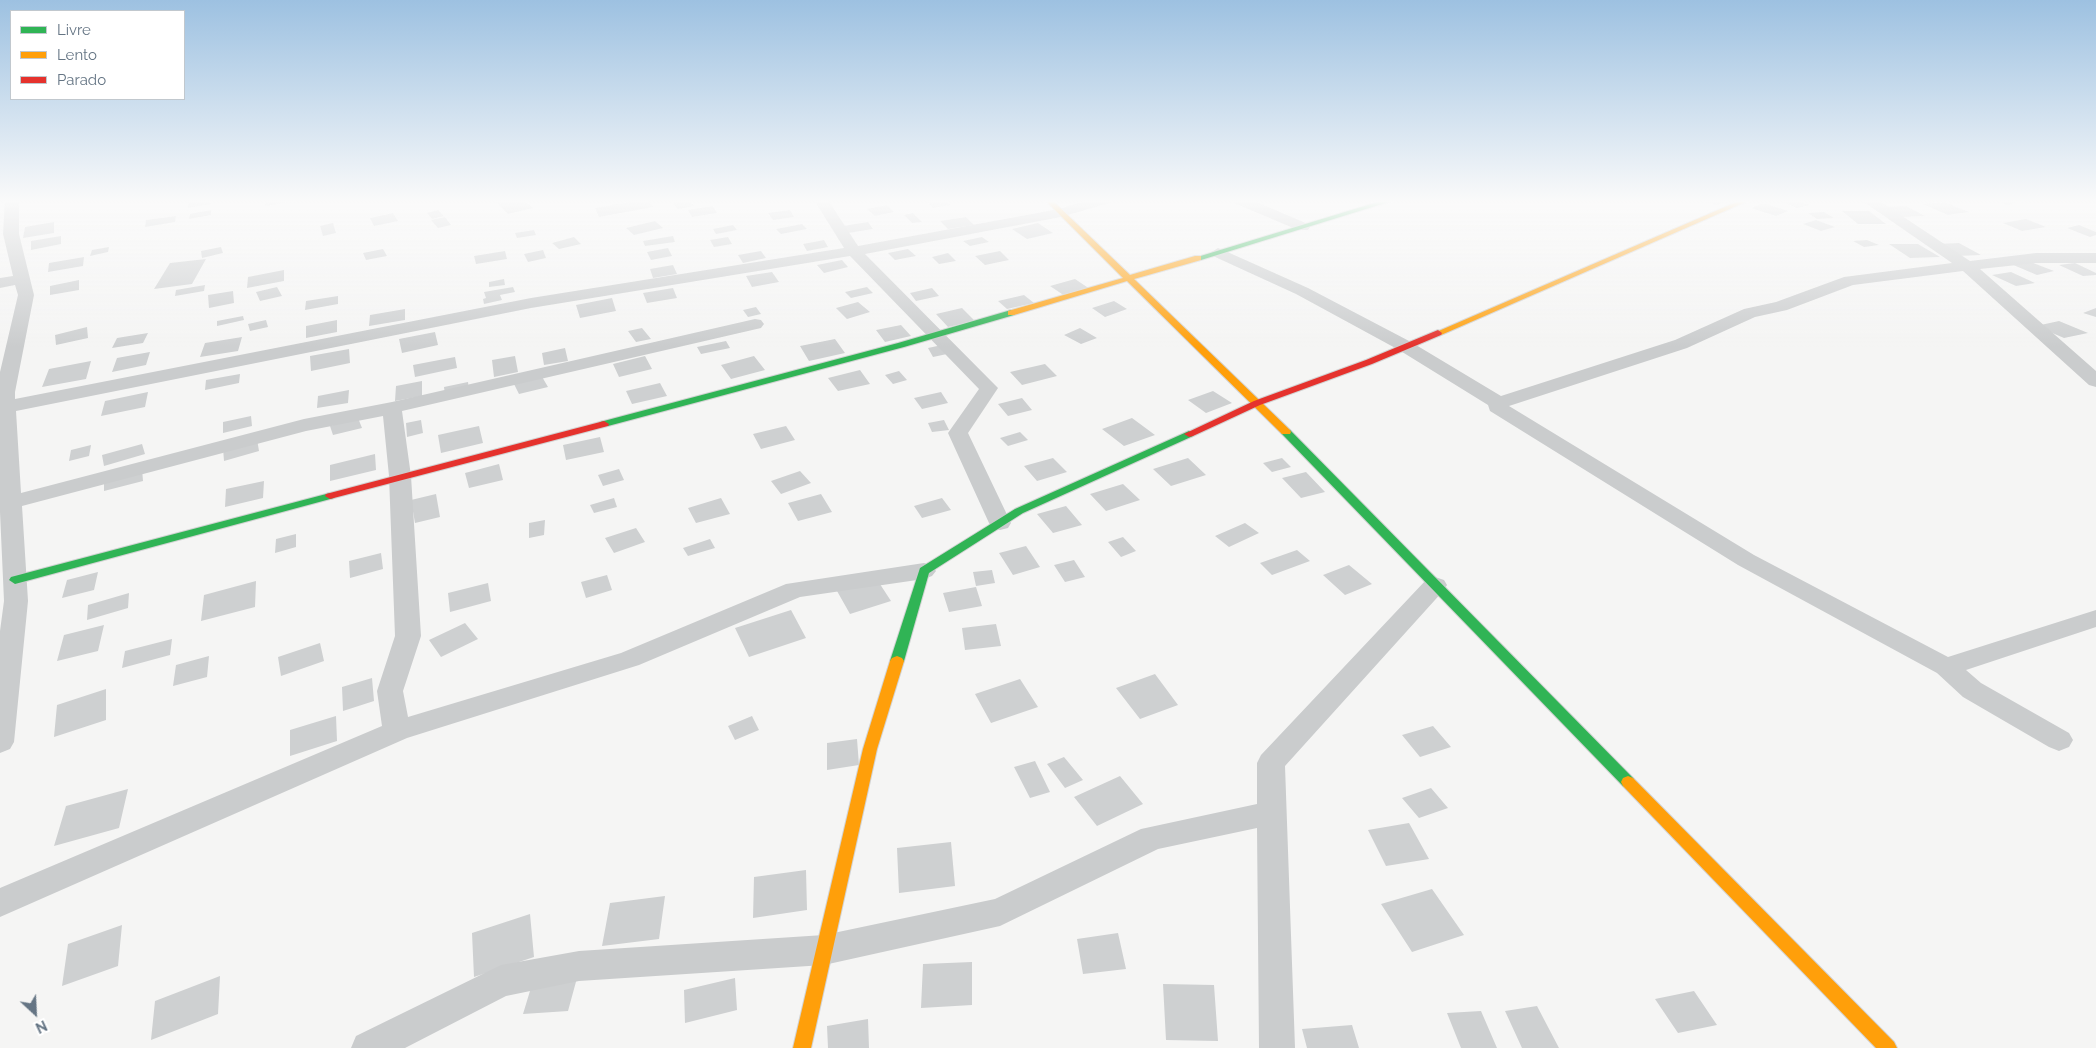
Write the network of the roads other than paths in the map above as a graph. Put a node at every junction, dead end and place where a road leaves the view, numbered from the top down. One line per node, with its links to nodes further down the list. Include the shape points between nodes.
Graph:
1 (15, 249): 11 (street)
2 (865, 249): 7 (street)
3 (1098, 249): 12 (street)
4 (1231, 249): 8 (street)
5 (1632, 249): 16 (street)
6 (1940, 249): 10 (street)
7 (854, 251): 15 (street); 20 (street, via 531,303)
8 (1218, 253): 12 (street); 16 (street, via 1302,291)
9 (2096, 258): 10 (street, via 2036,258)
10 (1965, 266): 17 (street); 19 (street, via 1850,280 1781,306 1750,313 1681,344)
11 (22, 279): 13 (street); 20 (street, via 26,294)
12 (1129, 279): 15 (street); 18 (street)
13 (0, 283)
14 (754, 324): 21 (street)
15 (936, 335): 22 (street); 24 (street, via 989,388 958,433)
16 (1405, 346): 18 (street); 19 (street)
17 (2096, 381)
18 (1257, 403): 24 (street, via 1019,510); 27 (street)
19 (1499, 403): 30 (street, via 1497,407 1746,560)
20 (3, 407): 23 (street)
21 (392, 408): 22 (street); 23 (street, via 304,425)
22 (400, 476): 26 (street); 31 (street, via 408,636 390,691)
23 (5, 504): 26 (street)
24 (1000, 522): 25 (street)
25 (924, 571): 31 (street, via 794,590 630,659); 36 (street, via 870,749)
26 (15, 580): 29 (street, via 16,601)
27 (1435, 585): 34 (street, via 1271,763); 40 (street)
28 (2096, 618): 30 (street)
29 (6, 635): 33 (street)
30 (1946, 667): 32 (street, via 1972,690)
31 (397, 732): 35 (street)
32 (2059, 740)
33 (0, 742)
34 (1272, 813): 36 (street, via 1152,838 1000,912); 39 (street)
35 (0, 903)
36 (824, 950): 37 (street, via 579,966 501,981); 38 (street)
37 (369, 1048)
38 (802, 1048)
39 (1277, 1048)
40 (1888, 1048)

